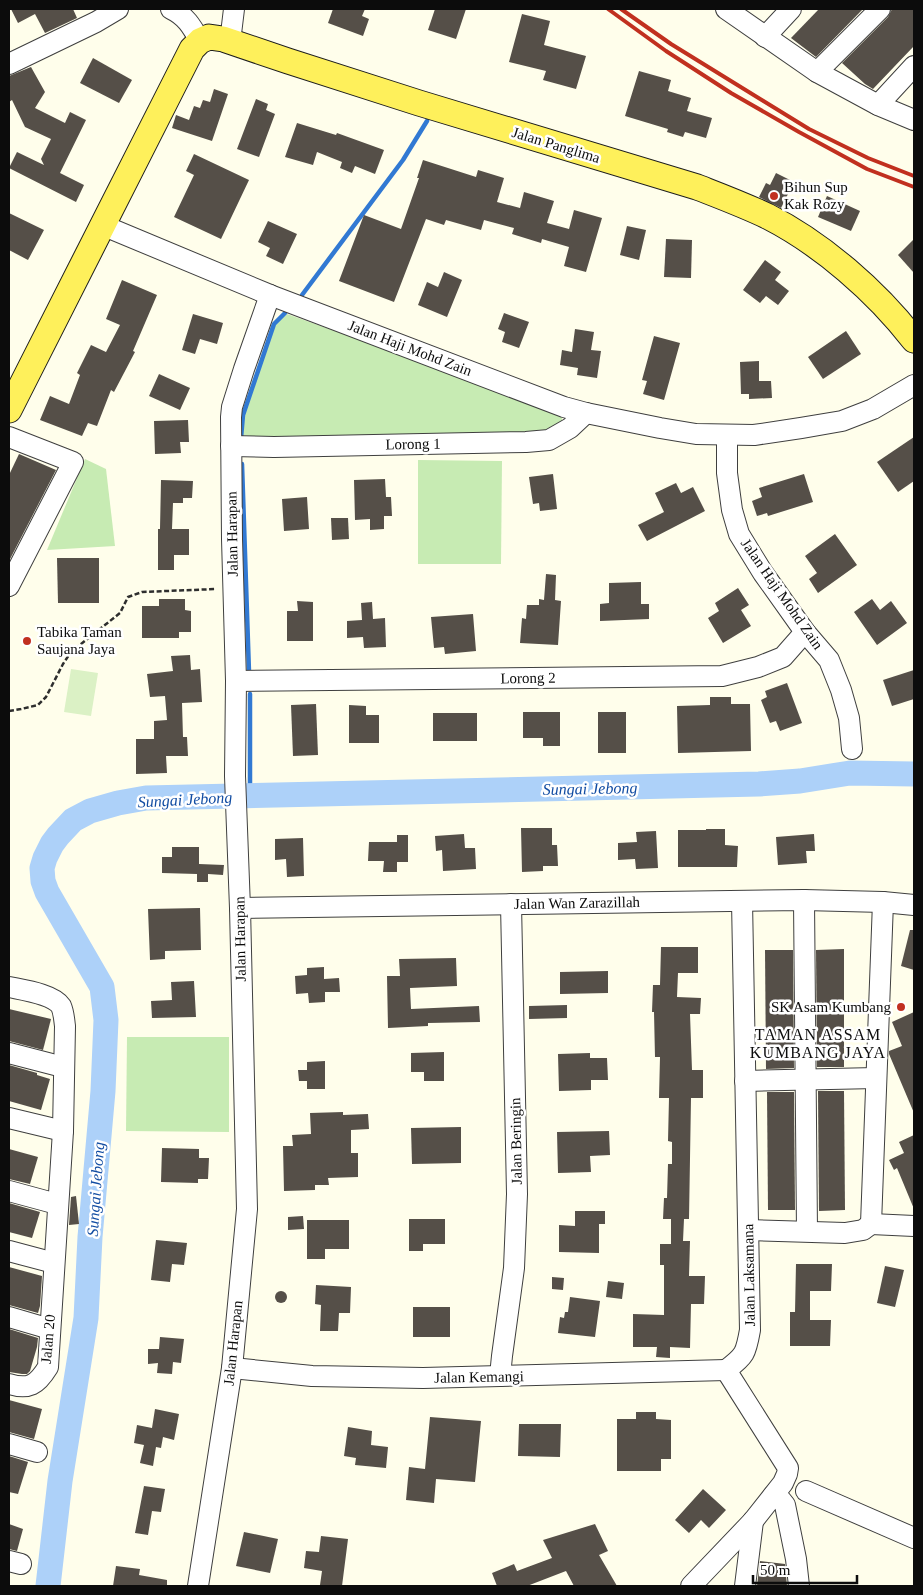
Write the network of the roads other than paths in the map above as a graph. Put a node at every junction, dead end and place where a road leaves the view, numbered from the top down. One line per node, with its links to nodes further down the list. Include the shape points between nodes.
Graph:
1 (118, 9): 10 (street)
2 (171, 9): 7 (street)
3 (234, 9): 9 (street)
4 (726, 9): 8 (street)
5 (792, 9): 8 (street)
6 (880, 9): 12 (street)
7 (194, 24): 9 (main road, Jalan Panglima, via 209,37); 15 (main road, via 192,49)
8 (765, 37): 12 (street)
9 (230, 42): 17 (main road, Jalan Panglima, via 428,106 670,178 768,216 843,267 870,291)
10 (9, 64)
11 (914, 66): 13 (street)
12 (817, 72): 13 (street)
13 (878, 105): 14 (street)
14 (914, 120)
15 (102, 225): 16 (street, Jalan Haji Mohd Zain); 19 (main road)
16 (270, 295): 20 (street, Jalan Haji Mohd Zain); 23 (street, Jalan Harapan, via 232,407)
17 (914, 340)
18 (914, 385): 21 (street, Jalan Haji Mohd Zain, via 873,409 842,420 763,433)
19 (10, 406)
20 (586, 414): 21 (street, Jalan Haji Mohd Zain, via 696,434); 23 (street, Lorong 1, via 550,440)
21 (727, 435): 25 (street, Jalan Haji Mohd Zain, via 727,473 739,534)
22 (9, 437): 24 (street, via 72,462)
23 (231, 446): 26 (street, Jalan Harapan)
24 (9, 586)
25 (805, 632): 26 (street, Lorong 2, via 783,657 722,676); 27 (street, Jalan Haji Mohd Zain, via 829,660 849,718)
26 (236, 681): 33 (street, Jalan Harapan, via 235,776)
27 (852, 749)
28 (804, 900): 29 (street, Jalan Wan Zarazillah); 30 (street, Jalan Wan Zarazillah); 38 (street)
29 (742, 901): 31 (street, Jalan Wan Zarazillah); 39 (street, Jalan Laksamana)
30 (883, 902): 32 (street, Jalan Wan Zarazillah); 37 (street)
31 (511, 904): 33 (street, Jalan Wan Zarazillah); 54 (street, Jalan Beringin, via 517,1194 514,1268)
32 (914, 905)
33 (240, 908): 52 (street, Jalan Harapan, via 247,1208)
34 (9, 987): 36 (street, Jalan 20, via 51,998 60,1004 65,1026)
35 (9, 1053): 36 (street)
36 (63, 1067): 41 (street, Jalan 20)
37 (876, 1078): 38 (street); 44 (street)
38 (805, 1080): 39 (street); 47 (street)
39 (745, 1081): 46 (street, Jalan Laksamana)
40 (9, 1118): 41 (street)
41 (63, 1131): 43 (street, Jalan 20)
42 (9, 1191): 43 (street)
43 (58, 1204): 49 (street, Jalan 20)
44 (871, 1224): 45 (street); 47 (street, via 863,1230 845,1233)
45 (914, 1226)
46 (748, 1230): 47 (street); 53 (street, Jalan Laksamana, via 750,1330 747,1349)
47 (807, 1231)
48 (9, 1251): 49 (street)
49 (54, 1264): 51 (street, Jalan 20)
50 (9, 1317): 51 (street)
51 (50, 1329): 55 (street, Jalan 20, via 48,1367 41,1378 29,1386)
52 (232, 1368): 54 (street, Jalan Kemangi, via 338,1377); 63 (street, Jalan Harapan)
53 (726, 1370): 54 (street, Jalan Kemangi); 58 (street)
54 (500, 1376)
55 (9, 1384)
56 (9, 1444): 57 (street)
57 (37, 1452)
58 (788, 1468): 59 (street); 60 (street)
59 (806, 1491): 60 (street); 62 (street)
60 (774, 1494): 61 (street); 66 (street, via 785,1505)
61 (753, 1521): 64 (street); 65 (street)
62 (914, 1538)
63 (198, 1586)
64 (691, 1586)
65 (745, 1586)
66 (799, 1586)

